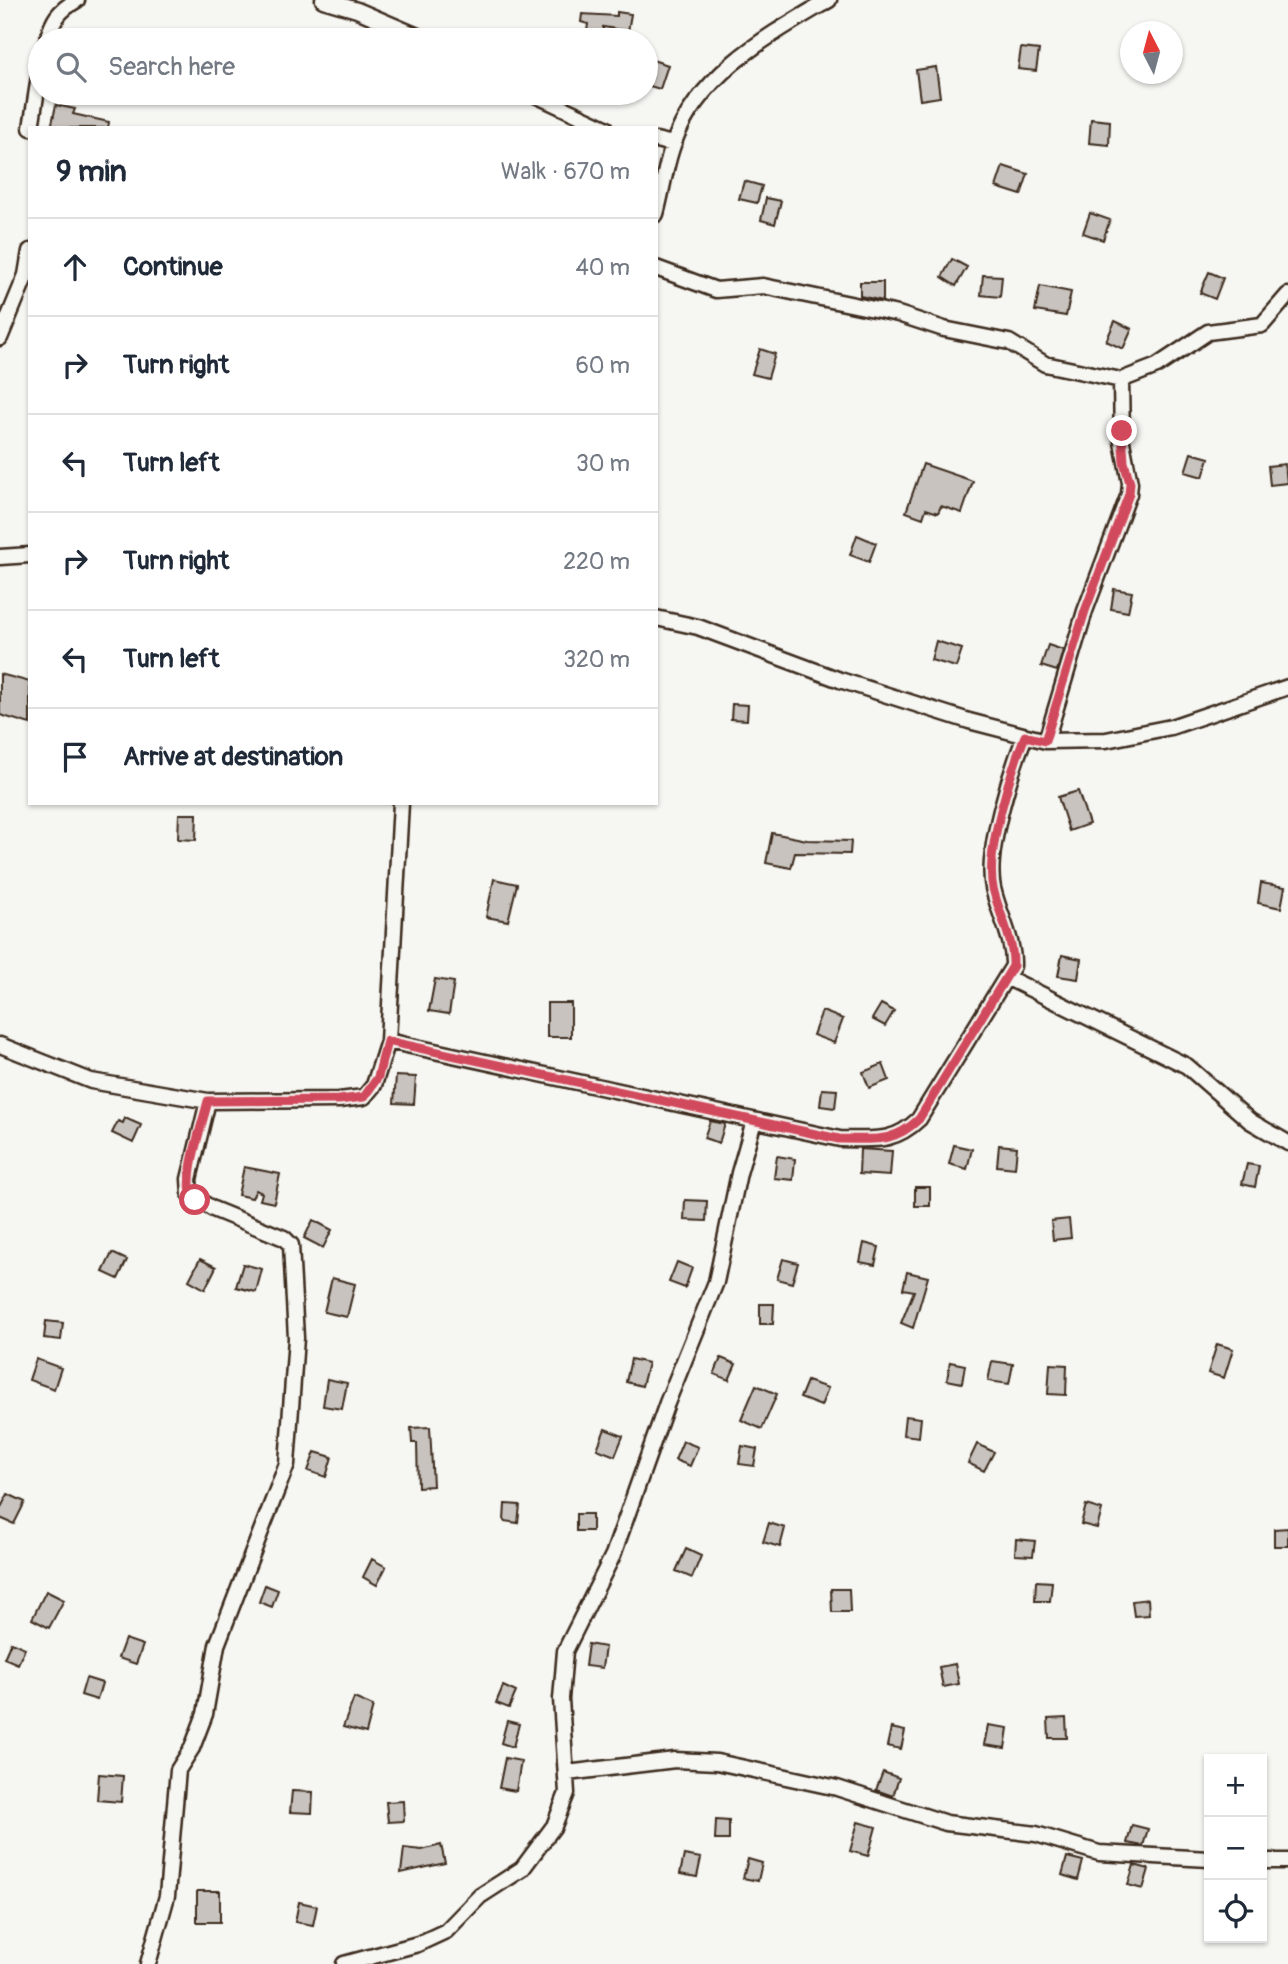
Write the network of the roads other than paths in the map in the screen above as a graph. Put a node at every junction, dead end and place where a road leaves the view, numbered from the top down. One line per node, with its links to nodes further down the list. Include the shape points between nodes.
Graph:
1 (77, 0): 4 (street, via 59,11)
2 (323, 0): 5 (street)
3 (829, 0): 11 (street, via 747,49 700,100)
4 (51, 28)
5 (399, 28)
6 (35, 105): 8 (street)
7 (557, 105): 9 (street)
8 (31, 126)
9 (602, 126)
10 (658, 140): 11 (street)
11 (673, 144): 12 (street)
12 (658, 206)
13 (28, 263): 16 (street)
14 (658, 269): 17 (street, via 716,290 762,286 898,314 1009,342 1045,364)
15 (1288, 295): 17 (street, via 1262,325 1208,332 1157,366)
16 (0, 338)
17 (1121, 380): 23 (street, via 1129,494 1085,611)
18 (2, 555): 19 (street)
19 (28, 555)
20 (658, 618): 22 (street, via 698,627 841,681)
21 (1288, 687): 23 (street, via 1171,727 1106,740)
22 (1025, 736): 23 (street); 25 (street, via 996,834 990,872 1014,951)
23 (1045, 741)
24 (401, 805): 26 (street)
25 (1008, 978): 29 (street, via 919,1119 903,1134 839,1139); 30 (street, via 1187,1066 1250,1121)
26 (387, 1041): 28 (street, via 378,1077 364,1097); 29 (street)
27 (0, 1045): 28 (street, via 91,1081)
28 (208, 1101): 35 (street, via 189,1179 190,1195 285,1238 291,1245 296,1338 293,1397 284,1476 217,1645 205,1714 178,1770 167,1896)
29 (754, 1121): 31 (street, via 716,1282 618,1542 565,1651 561,1699)
30 (1288, 1143)
31 (567, 1773): 32 (street, via 675,1760 717,1762 837,1788 946,1823 1036,1834 1099,1853); 36 (street, via 567,1793 554,1826 522,1869 480,1896 446,1931 418,1944)
32 (1204, 1859)
33 (1267, 1861): 34 (street)
34 (1288, 1861)
35 (148, 1964)
36 (344, 1964)

